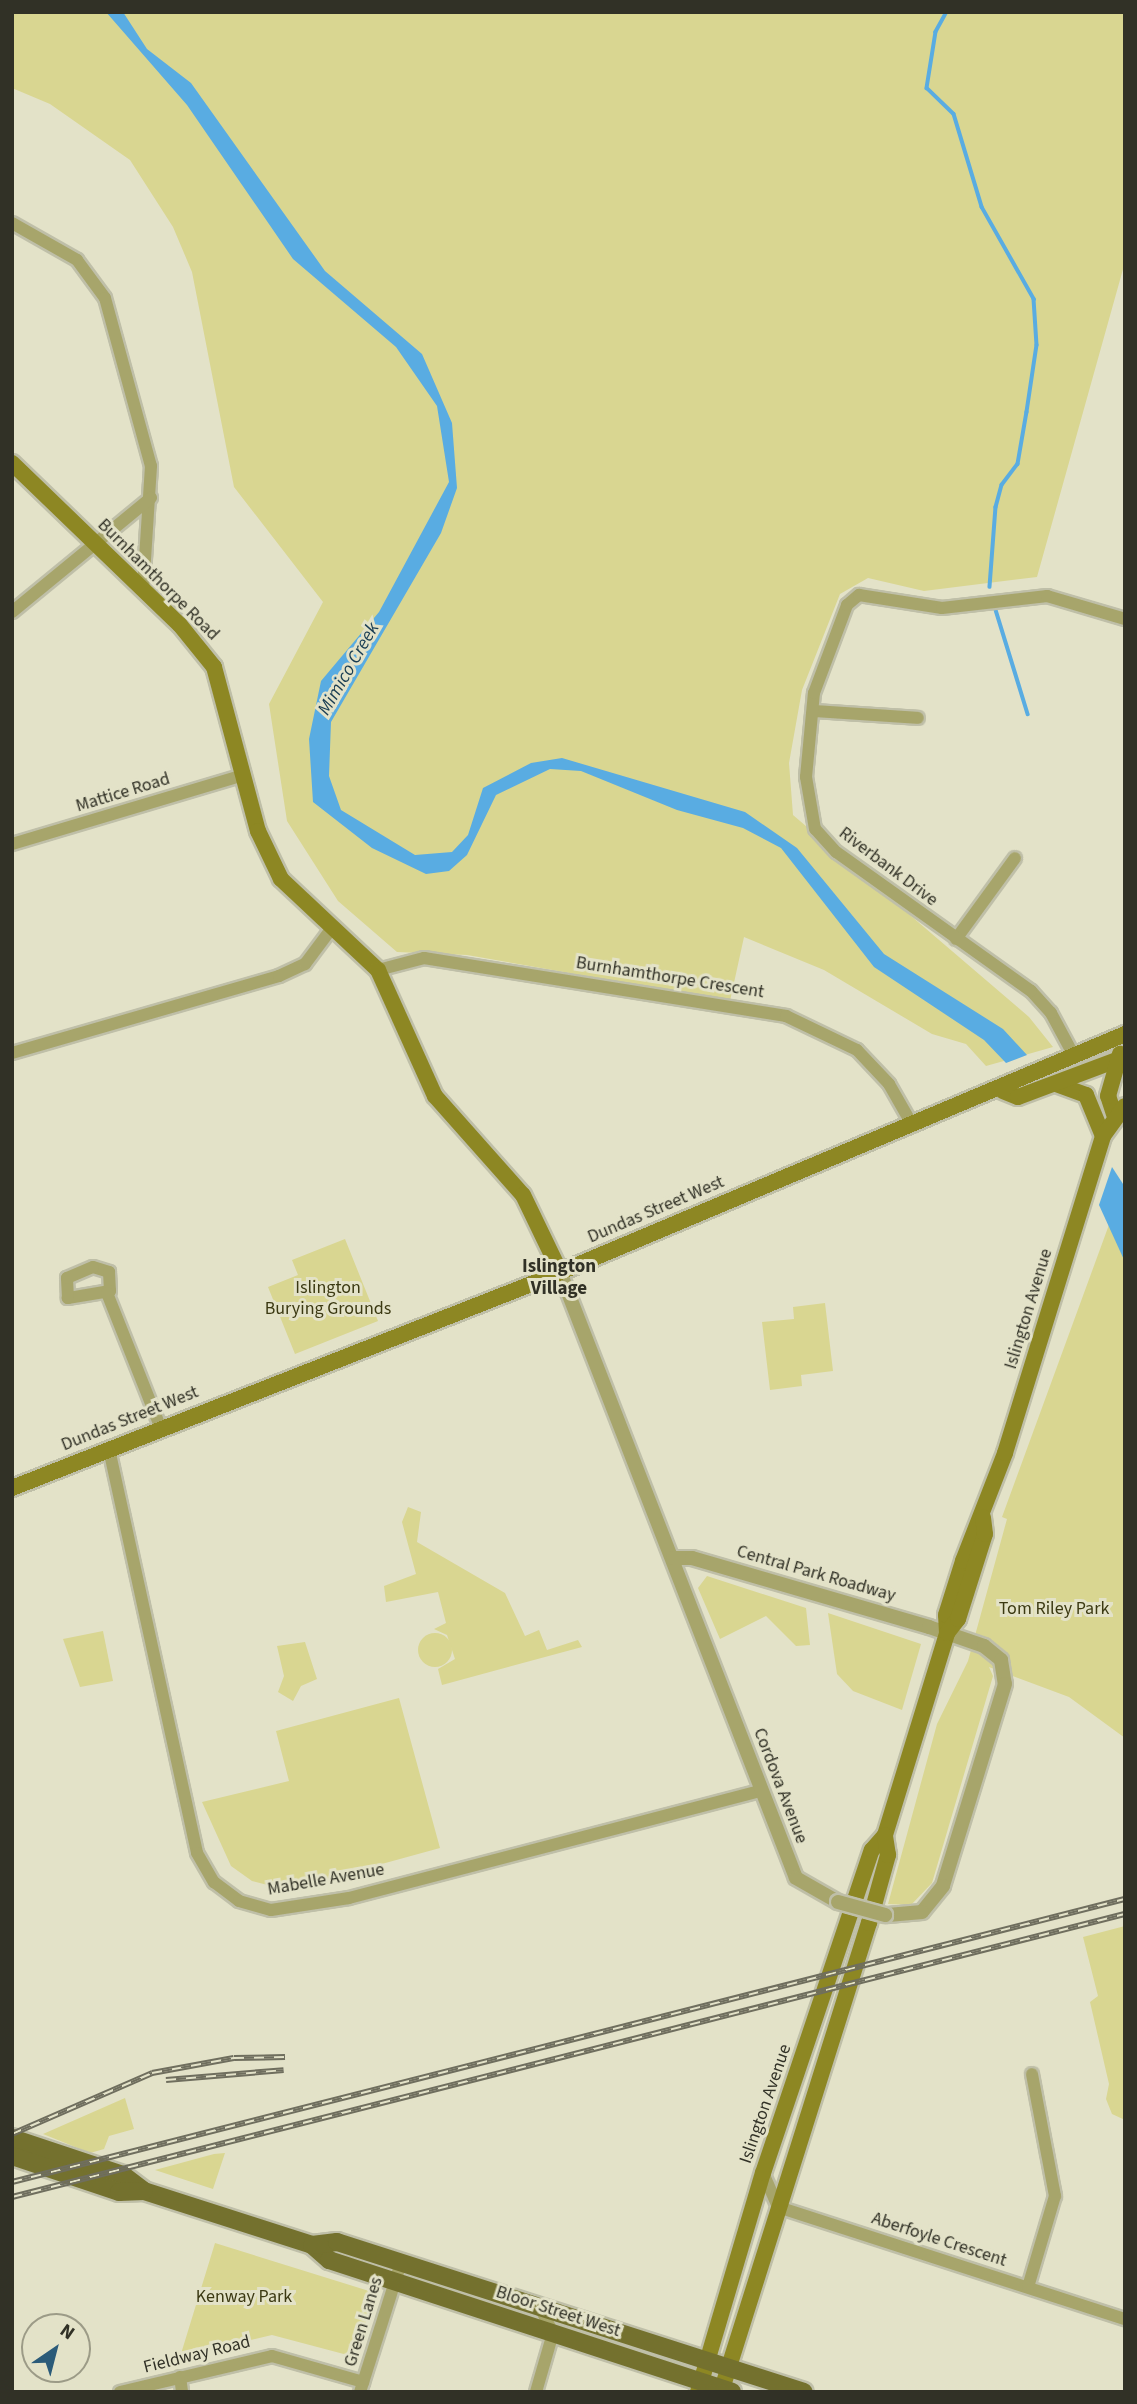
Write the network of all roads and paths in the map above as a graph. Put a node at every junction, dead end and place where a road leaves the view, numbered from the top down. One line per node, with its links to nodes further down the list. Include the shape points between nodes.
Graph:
1 (12, 223): 3 (street, via 56,244 102,292 151,466)
2 (12, 463): 4 (main road, Burnhamthorpe Road)
3 (151, 498): 4 (street); 5 (street)
4 (95, 544): 5 (main road, Burnhamthorpe Road); 6 (street)
5 (143, 590): 10 (main road, Burnhamthorpe Road, via 214,667)
6 (12, 612)
7 (1125, 620): 8 (street, Riverbank Drive, via 1046,596 942,608 859,595 843,613)
8 (813, 711): 9 (street); 14 (street, Riverbank Drive, via 806,777 815,829)
9 (918, 718)
10 (243, 775): 11 (street, Mattice Road); 13 (main road, Burnhamthorpe Road, via 258,831 281,879)
11 (12, 844)
12 (1015, 858): 14 (street)
13 (332, 928): 15 (main road, Burnhamthorpe Road); 17 (street, via 305,964 279,976)
14 (956, 939): 18 (street, Riverbank Drive, via 1044,1004)
15 (378, 970): 23 (street, Burnhamthorpe Crescent, via 406,958 445,960 786,1016 832,1034 879,1071); 25 (main road, Burnhamthorpe Road, via 435,1096 523,1195)
16 (1125, 1036): 18 (main road, Dundas Street West); 19 (main road, Islington Avenue)
17 (12, 1053)
18 (1073, 1054): 21 (main road, Dundas Street West, via 1011,1081)
19 (1122, 1058): 20 (main road, Dundas Street West); 22 (main road, Islington Avenue, via 1108,1096)
20 (1056, 1084): 21 (main road, Dundas Street West, via 1018,1097); 24 (main road, via 1087,1095)
21 (1003, 1091): 23 (main road, Dundas Street West)
22 (1120, 1110): 24 (main road, Islington Avenue)
23 (913, 1126): 25 (main road, Dundas Street West)
24 (1103, 1136): 31 (main road, Islington Avenue, via 983,1517 972,1530 949,1604)
25 (560, 1272): 27 (main road, Dundas Street West); 30 (street, Cordova Avenue)
26 (107, 1293): 27 (street)
27 (160, 1426): 28 (main road, Dundas Street West)
28 (108, 1449): 29 (main road, Dundas Street West); 32 (street, Mabelle Avenue, via 197,1853 214,1882 239,1901 271,1909 348,1898)
29 (12, 1488)
30 (673, 1558): 31 (street, Central Park Roadway, via 692,1558); 32 (street, Cordova Avenue)
31 (947, 1633): 32 (street, Cordova Avenue, bridge, via 994,1653 1005,1684 940,1894 922,1912 885,1915 838,1902 796,1878); 33 (main road, Islington Avenue)
32 (761, 1791)
33 (885, 1835): 37 (main road, Islington Avenue, via 872,1850); 39 (main road, Islington Avenue, via 888,1855 869,1923)
34 (1032, 2074): 45 (street, via 1055,2196)
35 (12, 2138): 38 (main road, Bloor Street West, via 123,2175)
36 (12, 2156): 38 (main road, Bloor Street West, via 119,2192)
37 (763, 2173): 39 (street); 42 (main road, Islington Avenue)
38 (144, 2191): 40 (main road, Bloor Street West)
39 (778, 2207): 43 (main road, Islington Avenue); 45 (street, Aberfoyle Crescent)
40 (312, 2245): 41 (main road, Bloor Street West, via 337,2242); 44 (main road, Bloor Street West, via 329,2260)
41 (401, 2263): 44 (street, Green Lanes); 46 (main road, Bloor Street West)
42 (735, 2268): 43 (main road); 49 (main road, Islington Avenue)
43 (758, 2277): 50 (main road, Islington Avenue)
44 (395, 2282): 48 (main road, Bloor Street West); 52 (street, Green Lanes)
45 (1028, 2287): 47 (street, Aberfoyle Crescent)
46 (539, 2305): 48 (street); 49 (main road, Bloor Street West)
47 (1125, 2319)
48 (553, 2333): 53 (main road, Bloor Street West); 57 (street)
49 (706, 2360): 50 (main road, Bloor Street West); 53 (main road, Islington Avenue)
50 (728, 2367): 54 (main road, Islington Avenue); 58 (main road, Bloor Street West)
51 (180, 2377): 52 (street, Fieldway Road, via 272,2356); 55 (street, Fieldway Road); 56 (street)
52 (362, 2387)
53 (700, 2387): 54 (main road, Bloor Street West)
54 (725, 2391)
55 (120, 2392)
56 (182, 2392)
57 (536, 2392)
58 (803, 2392)

